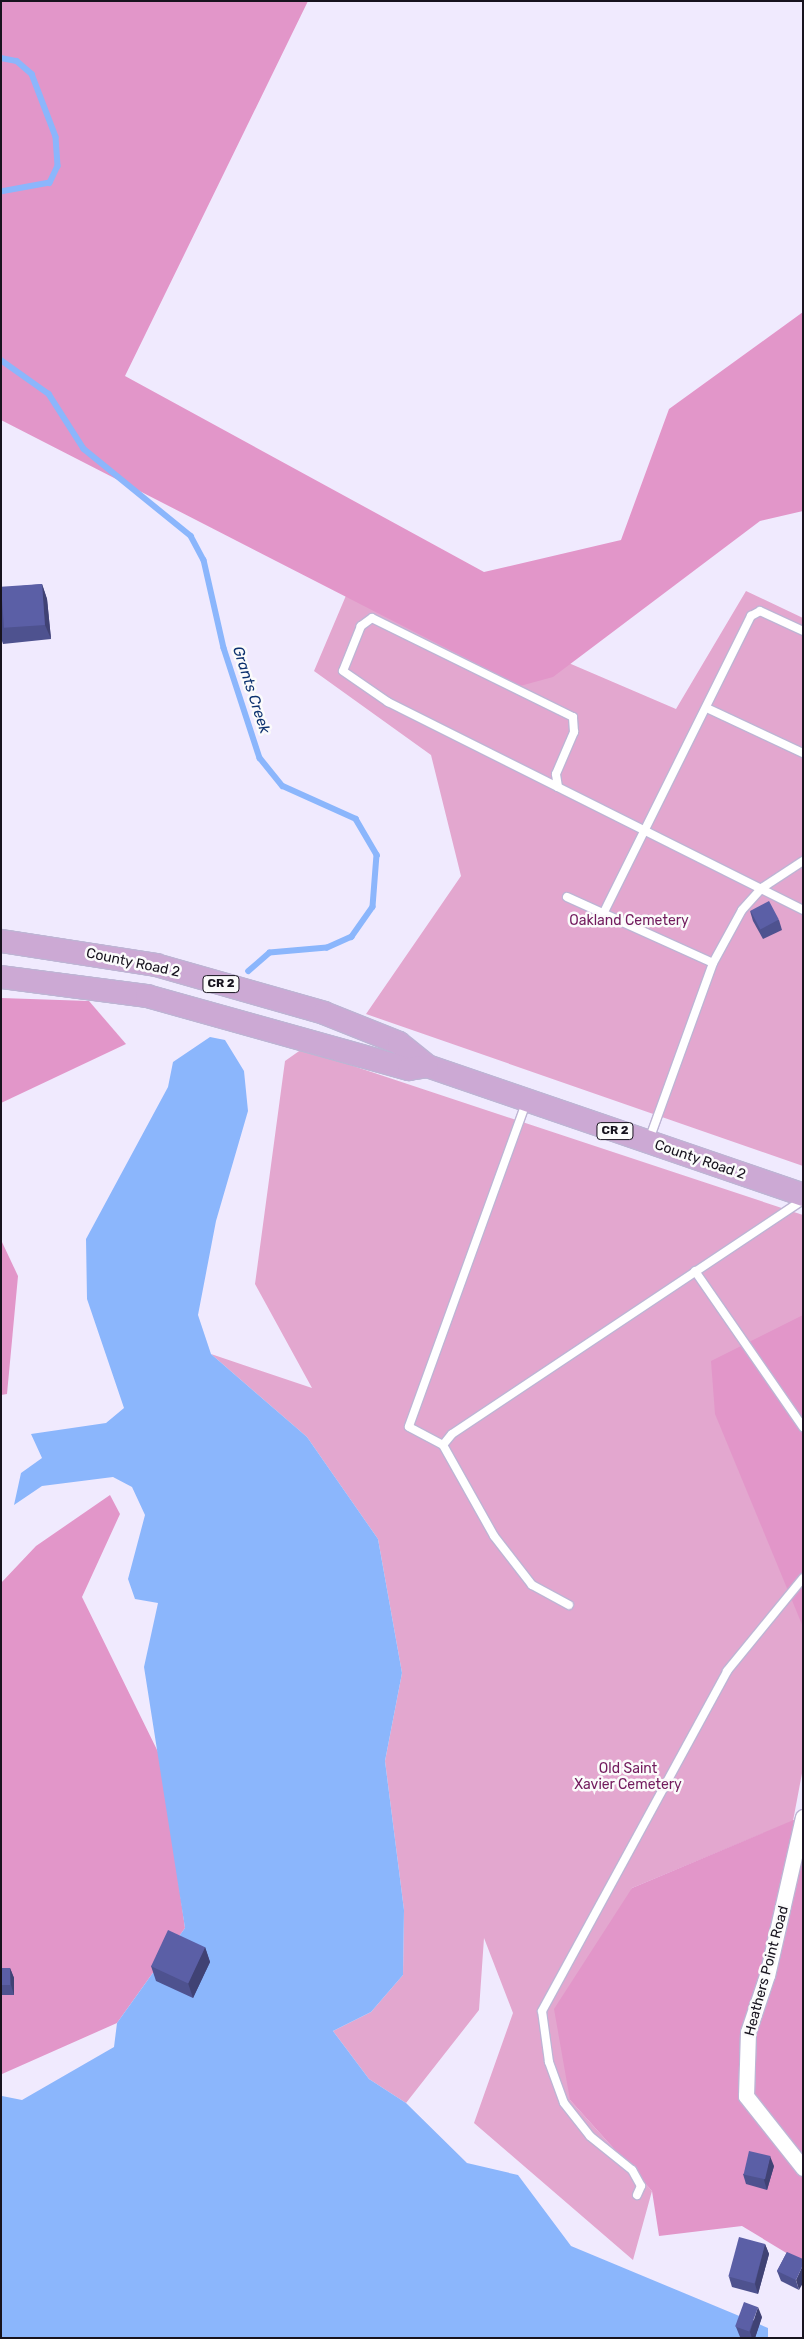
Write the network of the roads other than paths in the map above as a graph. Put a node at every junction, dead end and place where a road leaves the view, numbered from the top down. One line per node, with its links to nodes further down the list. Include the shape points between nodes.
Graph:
1 (803, 631): 2 (lane, via 760,611 751,616)
2 (709, 709): 3 (lane); 5 (lane)
3 (803, 753)
4 (558, 787): 4 (lane, via 388,702 343,671 361,626 372,618 573,717 574,732 556,774); 5 (lane)
5 (646, 830): 7 (lane); 10 (lane)
6 (803, 861): 7 (lane)
7 (762, 888): 9 (lane); 12 (lane, via 742,910)
8 (567, 897): 10 (lane)
9 (803, 910)
10 (603, 914): 12 (lane)
11 (1, 941): 14 (main road, County Road 2 / CR 2, via 156,965 324,1013 398,1043)
12 (712, 962): 16 (lane)
13 (1, 977): 14 (main road, County Road 2 / CR 2, via 147,996 409,1068)
14 (427, 1066): 15 (main road, County Road 2 / CR 2)
15 (527, 1101): 16 (main road, County Road 2 / CR 2); 21 (lane, via 409,1427)
16 (648, 1142): 17 (main road, County Road 2 / CR 2)
17 (803, 1195)
18 (803, 1200): 19 (lane)
19 (695, 1271): 20 (lane); 21 (lane, via 452,1434)
20 (803, 1427)
21 (443, 1445): 23 (lane, via 494,1536 532,1585)
22 (803, 1578): 26 (lane, via 727,1671 542,2011 549,2062 564,2103 590,2136 632,2170 641,2186)
23 (570, 1605)
24 (803, 1817): 25 (street, Heathers Point Road, via 767,1975 748,2032 746,2096)
25 (803, 2168)
26 (637, 2195)

